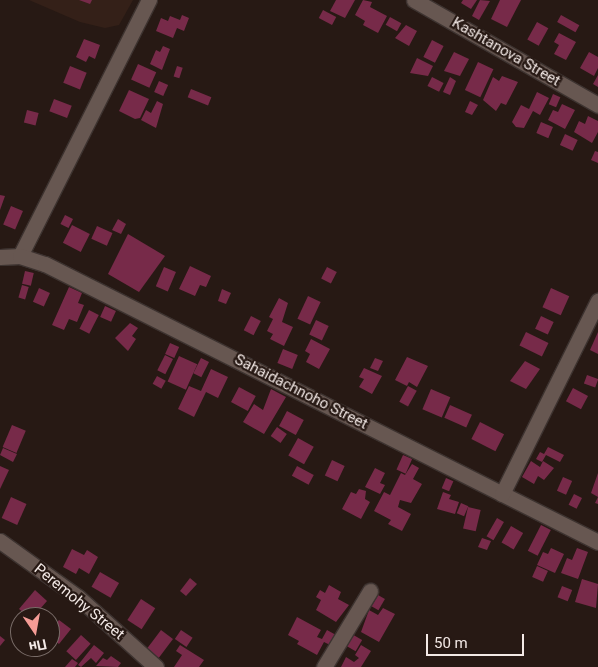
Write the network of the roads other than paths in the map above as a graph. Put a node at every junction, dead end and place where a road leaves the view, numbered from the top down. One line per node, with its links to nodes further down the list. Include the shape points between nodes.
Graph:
1 (149, 0): 4 (street)
2 (414, 0): 3 (street, Kashtanova Street)
3 (598, 104)
4 (20, 256): 5 (street, Sahaidachnoho Street); 7 (street, Sahaidachnoho Street, via 45,264)
5 (0, 258)
6 (598, 301): 7 (street)
7 (502, 494): 9 (street, Sahaidachnoho Street)
8 (0, 541): 11 (street, Peremohy Street, via 78,597)
9 (598, 542)
10 (370, 592): 12 (street)
11 (156, 667)
12 (324, 667)

